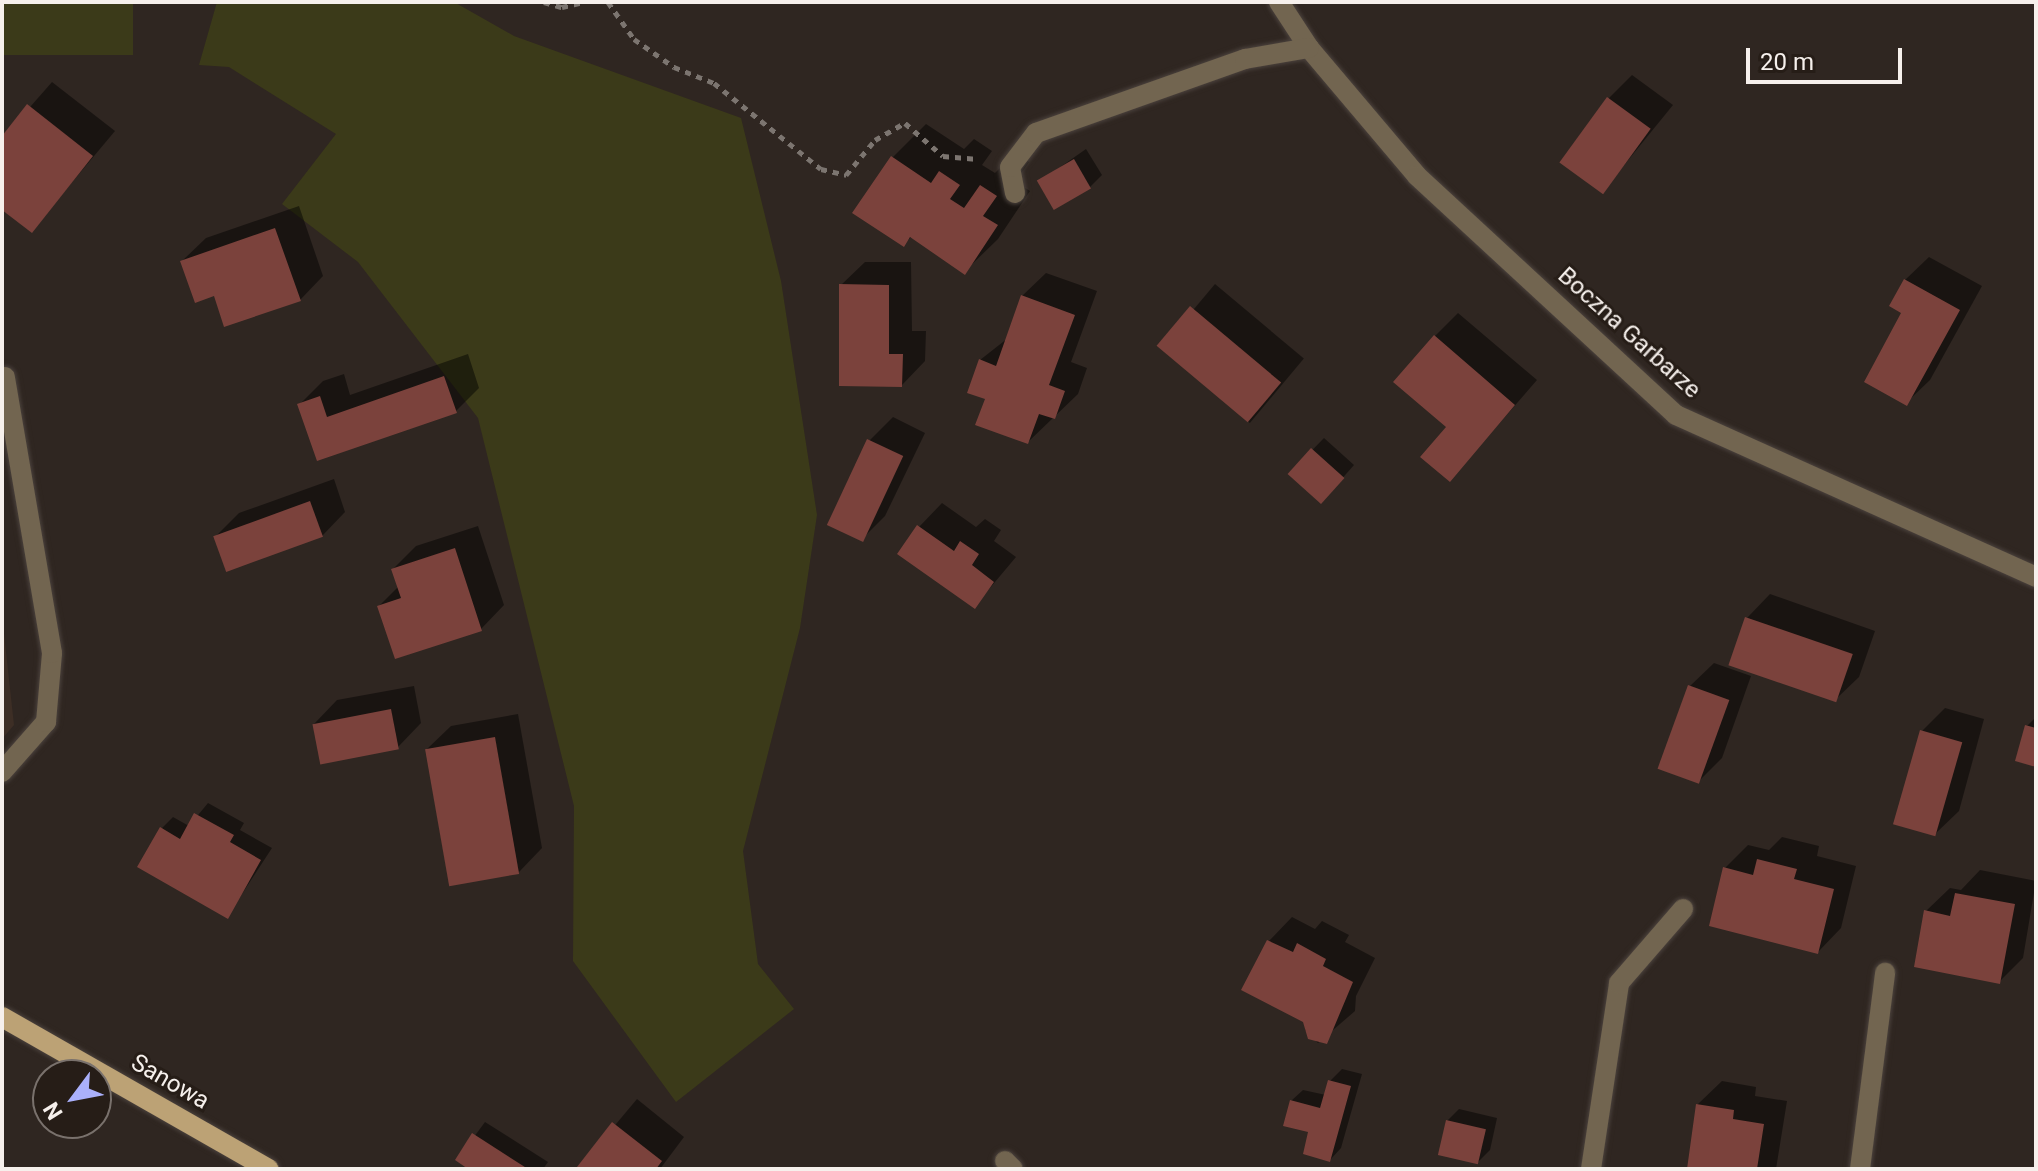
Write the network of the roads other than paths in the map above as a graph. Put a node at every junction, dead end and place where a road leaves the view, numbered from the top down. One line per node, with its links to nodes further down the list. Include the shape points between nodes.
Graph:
1 (1279, 2): 2 (street, Boczna Garbarze)
2 (1309, 48): 3 (street, via 1245,59 1036,133 1010,167); 5 (street, Boczna Garbarze, via 1417,176 1676,415)
3 (1015, 193)
4 (5, 377): 6 (street, via 52,653 46,722)
5 (2036, 577)
6 (2, 772)
7 (1683, 909): 11 (street, via 1619,983)
8 (1885, 973): 12 (street)
9 (2, 1017): 10 (main road, Sanowa)
10 (269, 1169)
11 (1591, 1169)
12 (1860, 1169)

